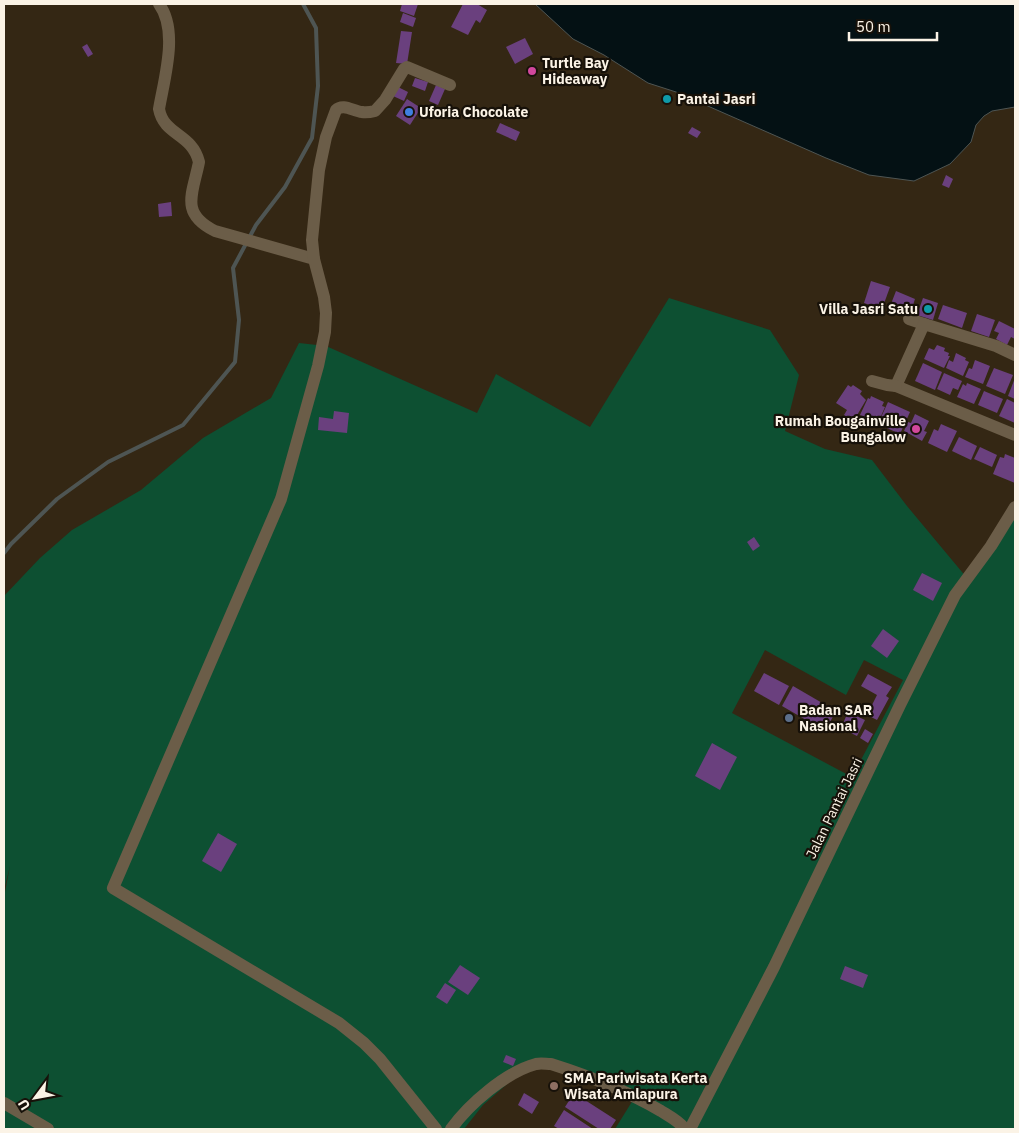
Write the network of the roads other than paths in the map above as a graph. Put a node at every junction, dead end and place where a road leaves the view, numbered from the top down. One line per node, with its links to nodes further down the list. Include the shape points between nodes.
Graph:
1 (159, 4): 3 (street, via 169,34 159,109 168,127 189,142 198,156 190,199 194,214 207,227 225,234)
2 (450, 85): 3 (street, via 406,67 375,111 362,112 343,107 336,110 319,170 312,240)
3 (314, 259): 13 (street, via 324,297 325,332 281,499 113,888 339,1023 380,1059)
4 (909, 319): 5 (street)
5 (924, 324): 6 (street); 8 (street)
6 (1015, 355)
7 (872, 381): 8 (street)
8 (896, 386): 9 (street)
9 (1015, 435)
10 (1015, 507): 16 (street, Jalan Pantai Jasri, via 955,595 774,967)
11 (4, 1103): 12 (street)
12 (48, 1129)
13 (436, 1129)
14 (451, 1129): 15 (street, via 502,1081 538,1064 551,1064 631,1095)
15 (685, 1129)
16 (690, 1129)

